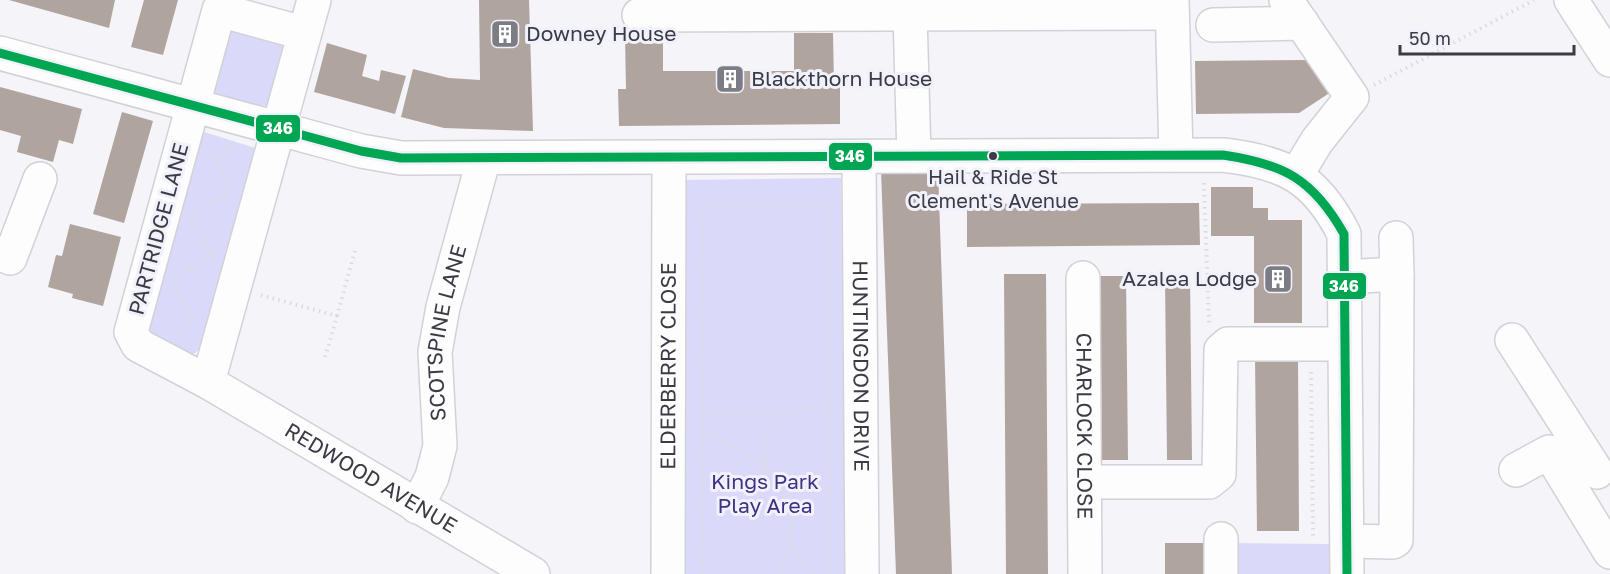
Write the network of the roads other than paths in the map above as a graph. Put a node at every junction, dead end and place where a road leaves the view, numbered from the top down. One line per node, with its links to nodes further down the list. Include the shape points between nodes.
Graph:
1 (314, 0): 9 (street)
2 (1571, 0): 11 (street)
3 (215, 5): 9 (street); 12 (street)
4 (1172, 7): 7 (street); 14 (street)
5 (1294, 12): 8 (street); 19 (street, via 1352,97)
6 (639, 15): 7 (street)
7 (910, 15): 15 (street)
8 (1213, 26)
9 (303, 33): 13 (street)
10 (0, 53): 12 (street)
11 (1610, 60)
12 (192, 104): 13 (street); 28 (street, PARTRIDGE LANE, via 131,332 138,345)
13 (273, 127): 16 (street, via 361,152 401,158); 28 (street)
14 (1189, 155): 15 (street); 19 (street, via 1252,158)
15 (914, 156): 18 (street)
16 (484, 158): 17 (street); 32 (street, SCOTSPINE LANE, via 443,307 435,352 440,446 432,477)
17 (669, 158): 18 (street); 37 (street, ELDERBERRY CLOSE)
18 (859, 158): 38 (street, HUNTINGDON DRIVE)
19 (1297, 174): 24 (street, via 1333,211 1344,234)
20 (40, 179): 22 (street, via 10,258)
21 (1396, 238): 23 (street)
22 (0, 253)
23 (1397, 274): 24 (street); 34 (street, via 1397,536 1393,542)
24 (1344, 276): 27 (street)
25 (1083, 278): 31 (street, CHARLOCK CLOSE)
26 (1512, 340): 30 (street)
27 (1344, 344): 31 (street, via 1228,344 1221,350 1219,474 1209,482); 34 (street)
28 (208, 382): 32 (street, REDWOOD AVENUE)
29 (1516, 470): 35 (street, via 1549,453)
30 (1606, 477)
31 (1085, 482): 39 (street, CHARLOCK CLOSE)
32 (417, 507): 36 (street, REDWOOD AVENUE)
33 (1221, 539): 40 (street)
34 (1347, 541): 41 (street)
35 (1610, 552)
36 (533, 574)
37 (668, 574)
38 (862, 574)
39 (1085, 574)
40 (1221, 574)
41 (1347, 574)

